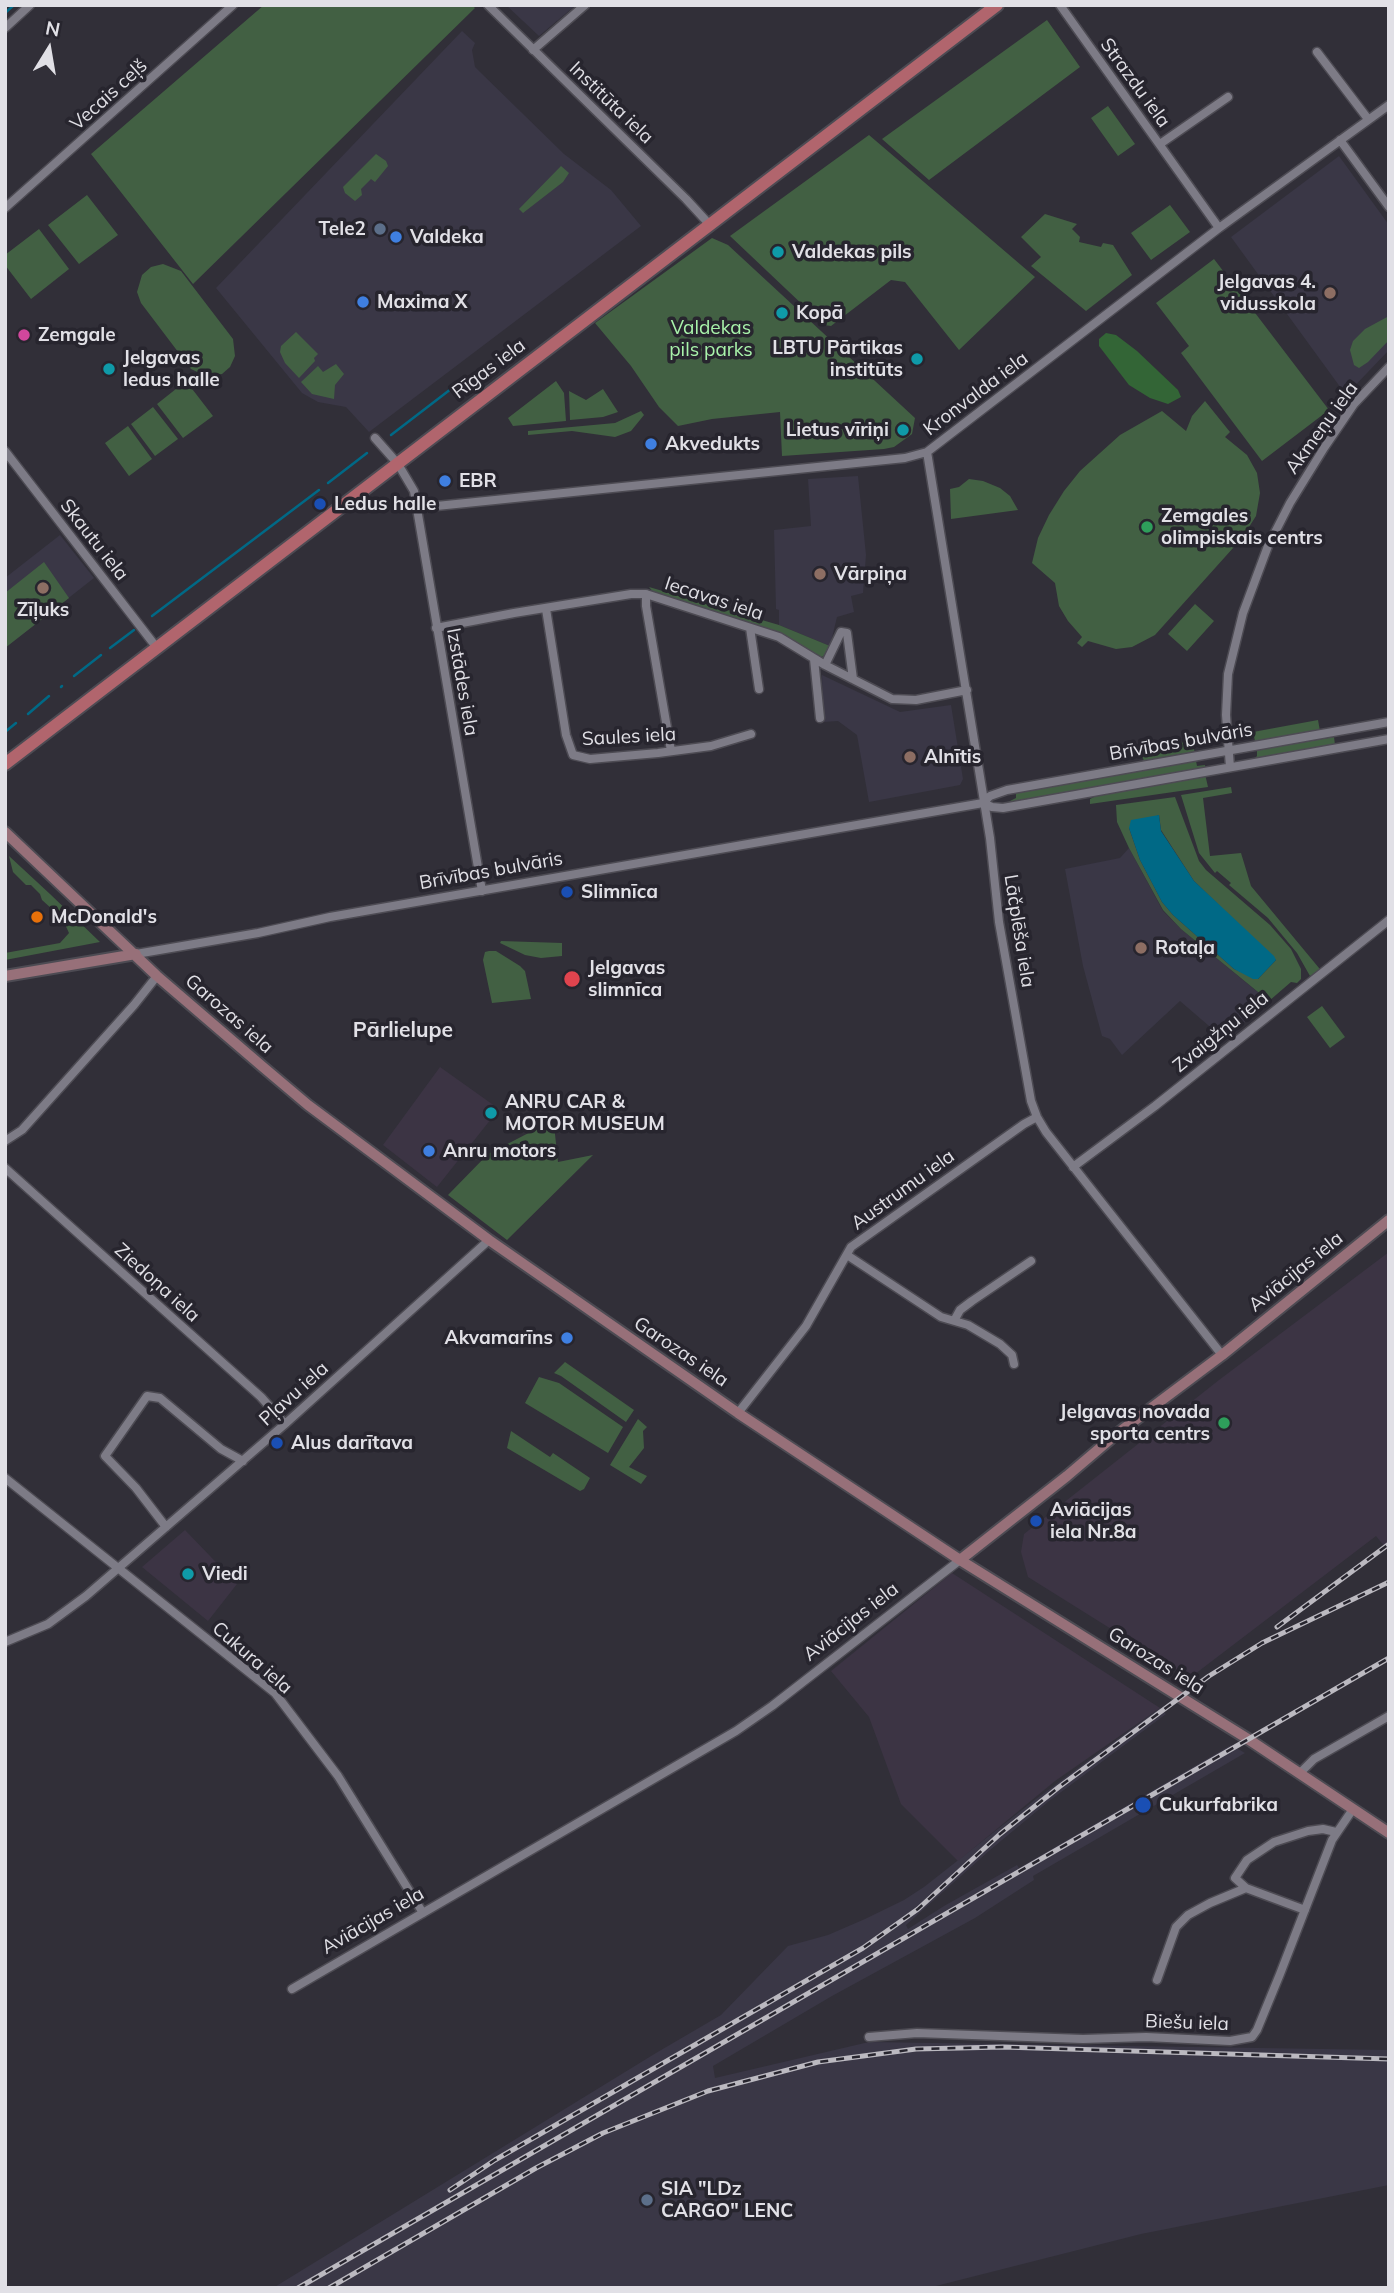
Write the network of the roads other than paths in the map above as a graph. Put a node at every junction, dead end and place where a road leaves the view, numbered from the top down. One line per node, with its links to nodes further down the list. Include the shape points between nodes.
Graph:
1 (30, 5): 7 (street)
2 (233, 5): 16 (street, Vecais ceļš)
3 (488, 5): 8 (street, Institūta iela)
4 (585, 5): 8 (street)
5 (997, 5): 17 (main road, Rīgas iela)
6 (1060, 5): 14 (street, Strazdu iela)
7 (5, 27)
8 (533, 50): 17 (street, Institūta iela)
9 (1317, 52): 12 (street)
10 (1228, 97): 14 (street, Strazdu iela)
11 (1389, 105): 12 (street, Kronvalda iela)
12 (1368, 119): 13 (street, Kronvalda iela)
13 (1340, 140): 15 (street); 18 (street, Kronvalda iela)
14 (1160, 144): 18 (street, Strazdu iela)
15 (1389, 207)
16 (5, 208)
17 (710, 225): 23 (main road, Rīgas iela)
18 (1219, 228): 22 (street, Kronvalda iela)
19 (1389, 367): 40 (street, Akmeņu iela, via 1354,404 1324,448 1268,546 1232,651 1226,693)
20 (375, 438): 23 (street, Izstādes iela)
21 (5, 451): 29 (street, Skautu iela)
22 (927, 452): 24 (street, Kronvalda iela, via 905,458); 34 (street, Lāčplēša iela)
23 (398, 464): 24 (street, Izstādes iela, via 414,491); 29 (main road, Rīgas iela)
24 (417, 508): 27 (street, Izstādes iela)
25 (646, 594): 26 (street, Iecavas iela); 28 (street, Iecavas iela); 39 (street)
26 (546, 609): 27 (street, Iecavas iela); 39 (street, Saules iela, via 573,755 590,759)
27 (436, 628): 45 (street, Izstādes iela)
28 (750, 628): 30 (street, Iecavas iela, via 779,637); 33 (street)
29 (157, 648): 41 (main road, Rīgas iela)
30 (814, 659): 31 (street, Iecavas iela); 35 (street)
31 (825, 665): 32 (street, Iecavas iela); 32 (street, via 841,632 847,633)
32 (853, 680): 34 (street, Iecavas iela, via 902,701)
33 (759, 689)
34 (967, 691): 43 (street, Lāčplēša iela)
35 (820, 718)
36 (1389, 722): 40 (street, Brīvības bulvāris)
37 (751, 734): 39 (street, Saules iela)
38 (1389, 739): 42 (street, Brīvības bulvāris)
39 (671, 751)
40 (1228, 751): 42 (street, Akmeņu iela); 43 (street, Brīvības bulvāris, via 1007,790)
41 (5, 764)
42 (1230, 767): 43 (street, Brīvības bulvāris, via 1003,808)
43 (983, 803): 45 (street, Brīvības bulvāris); 50 (street, Lāčplēša iela, via 999,922)
44 (5, 832): 47 (main road, Garozas iela)
45 (482, 891): 47 (street, Brīvības bulvāris)
46 (1389, 920): 52 (street, Zvaigžņu iela)
47 (136, 954): 48 (main road, Brīvības bulvāris); 49 (main road, Garozas iela)
48 (5, 976)
49 (157, 976): 51 (street, via 22,1130); 55 (main road, Garozas iela, via 308,1105)
50 (1037, 1117): 52 (street, Lāčplēša iela); 56 (street, Austrumu iela, via 869,1232)
51 (5, 1141)
52 (1073, 1167): 59 (street, Lāčplēša iela)
53 (5, 1168): 62 (street, Ziedoņa iela)
54 (1389, 1220): 59 (main road, Aviācijas iela)
55 (489, 1240): 61 (main road, Garozas iela); 62 (street, Pļavu iela)
56 (846, 1255): 58 (street, via 941,1317); 61 (street, Austrumu iela, via 806,1326)
57 (1031, 1261): 58 (street, via 960,1310)
58 (955, 1319): 60 (street, via 1000,1344)
59 (1222, 1355): 66 (main road, Aviācijas iela)
60 (1014, 1363)
61 (738, 1413): 66 (main road, Garozas iela)
62 (285, 1423): 63 (street, Pļavu iela)
63 (243, 1461): 65 (street, Pļavu iela); 65 (street, via 221,1449 160,1398 147,1396 105,1456)
64 (5, 1478): 67 (street, Cukura iela)
65 (166, 1527): 67 (street, Pļavu iela)
66 (960, 1560): 70 (main road, Garozas iela); 76 (street, Aviācijas iela, via 736,1731)
67 (118, 1569): 68 (street, Pļavu iela, via 61,1616); 76 (street, Cukura iela, via 275,1692 338,1776)
68 (5, 1642)
69 (1389, 1716): 70 (street, via 1314,1759)
70 (1300, 1773): 71 (main road, Garozas iela)
71 (1353, 1809): 72 (main road, Garozas iela); 73 (street, Biešu iela)
72 (1386, 1826)
73 (1336, 1832): 74 (street, via 1308,1830 1275,1842 1247,1860 1235,1878); 75 (street, Biešu iela)
74 (1246, 1888): 75 (street); 77 (street, via 1188,1915 1176,1927)
75 (1305, 1910): 79 (street, Biešu iela, via 1257,2030 1244,2040 917,2033)
76 (424, 1913): 78 (street, Aviācijas iela)
77 (1157, 1980)
78 (292, 1989)
79 (869, 2037)

